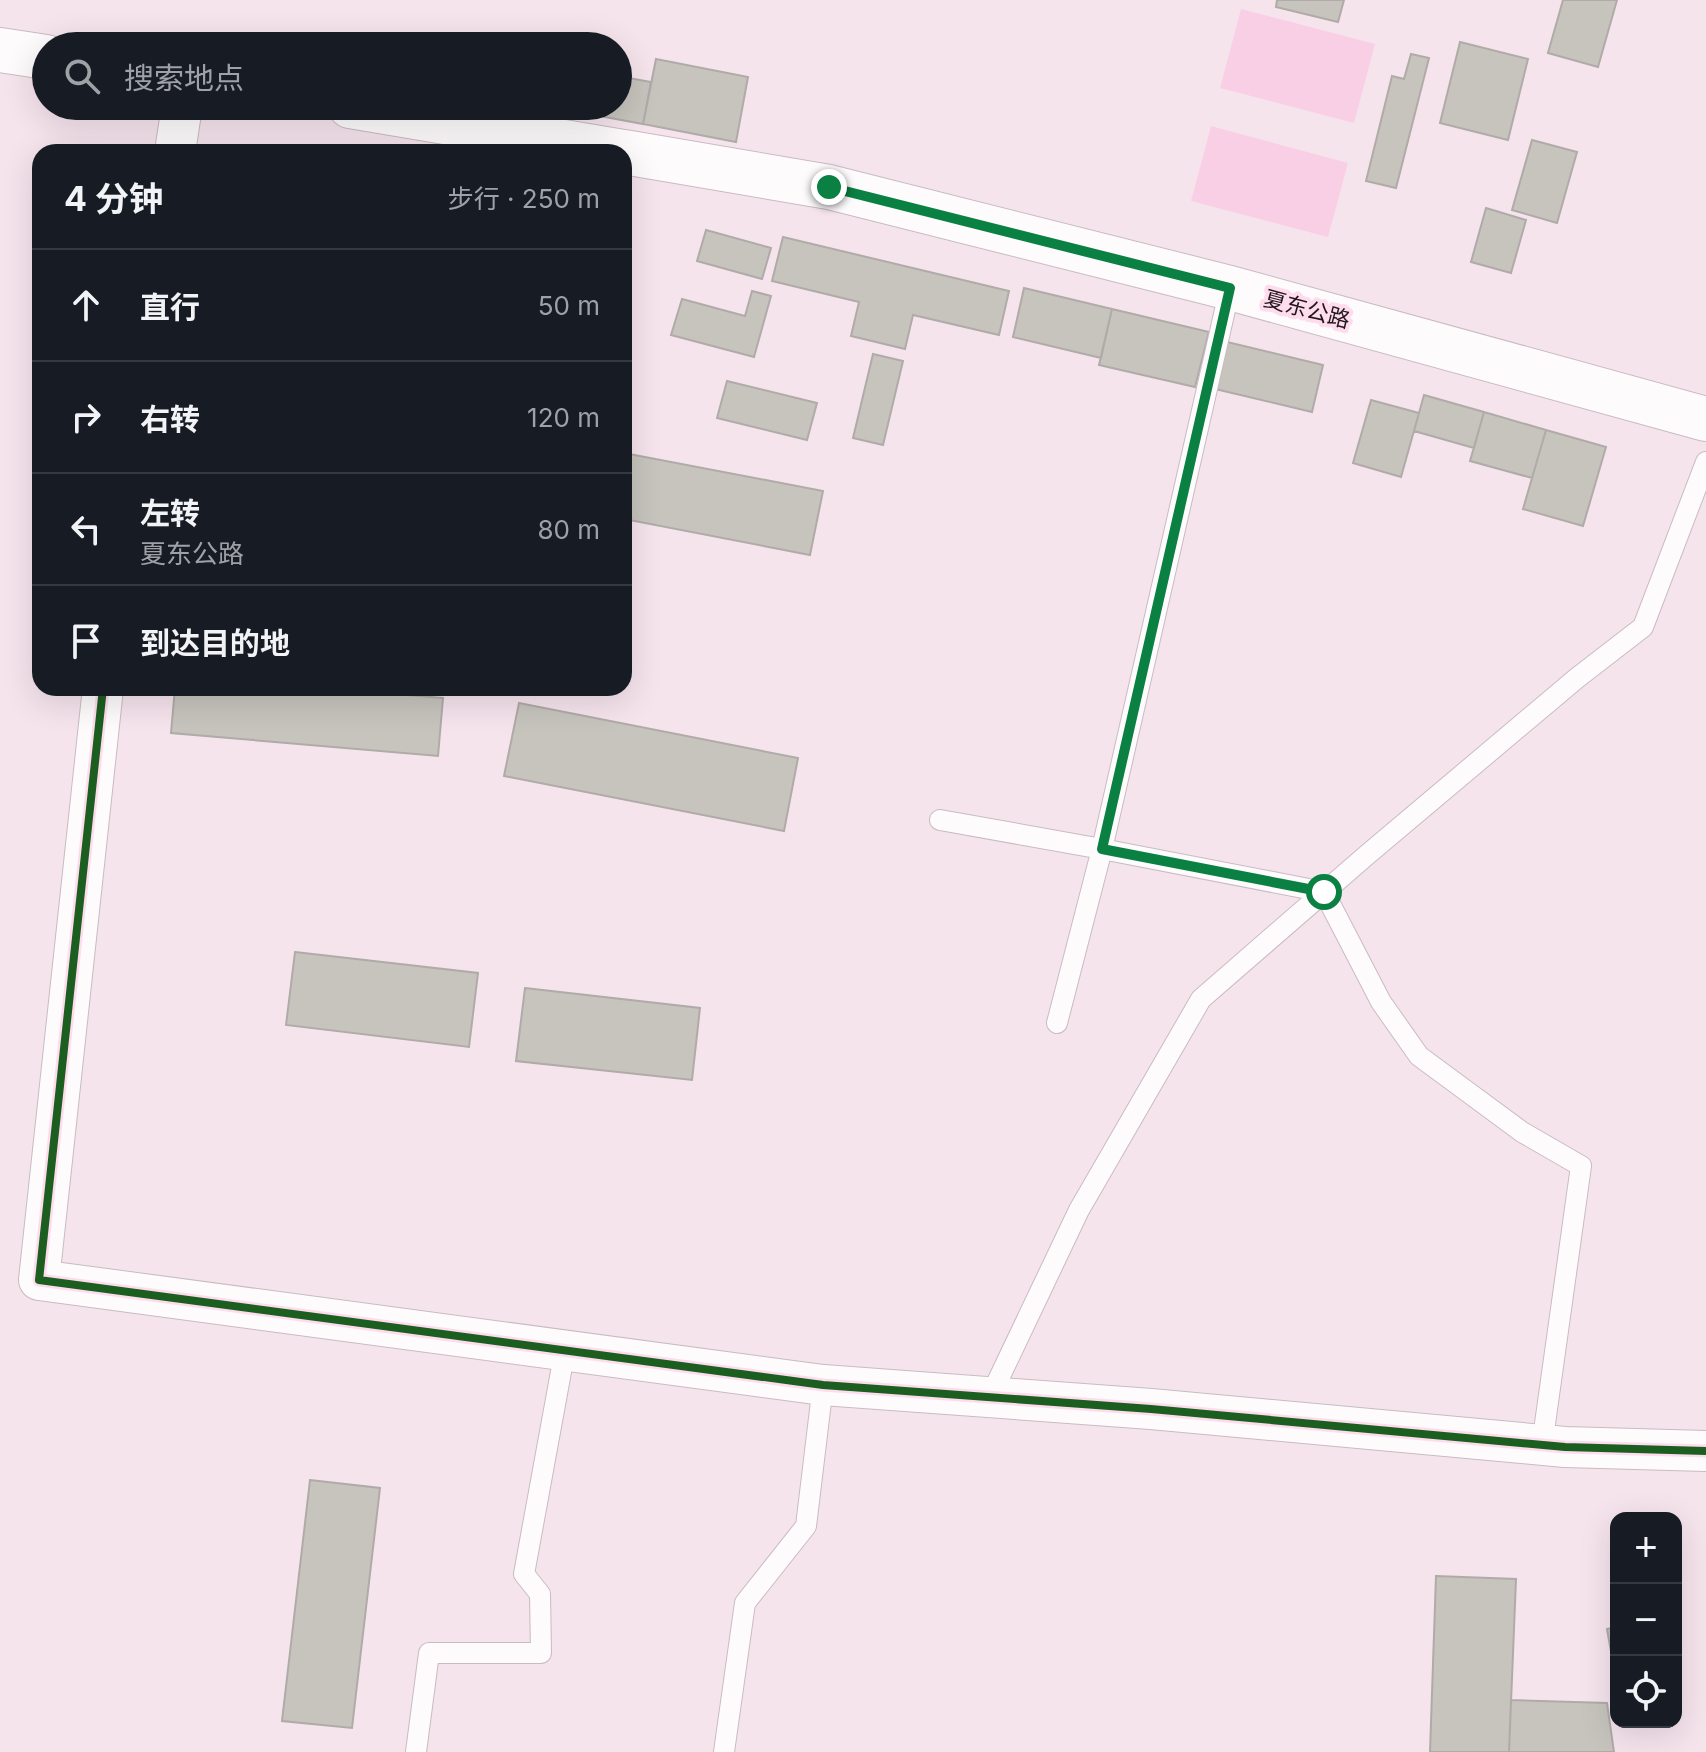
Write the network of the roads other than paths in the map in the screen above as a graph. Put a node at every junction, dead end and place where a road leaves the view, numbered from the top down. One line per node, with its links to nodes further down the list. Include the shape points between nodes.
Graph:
1 (0, 50): 2 (main road)
2 (32, 55)
3 (180, 120): 5 (street)
4 (433, 120): 6 (main road, 夏东公路)
5 (176, 144)
6 (576, 144)
7 (632, 154): 8 (main road, 夏东公路, via 829,187)
8 (1230, 288): 9 (main road, 夏东公路); 13 (lane)
9 (1706, 419)
10 (1706, 462): 14 (lane, via 1643,627)
11 (102, 696): 16 (street, via 39,1280)
12 (940, 820): 13 (lane)
13 (1102, 849): 14 (lane); 15 (lane)
14 (1324, 892): 18 (lane, via 1201,999 1079,1210); 19 (lane, via 1381,1002 1419,1056 1522,1132 1581,1166)
15 (1057, 1023)
16 (565, 1350): 17 (street); 21 (lane, via 524,1574 540,1594 541,1653 429,1653)
17 (823, 1385): 18 (street); 22 (lane, via 806,1526 745,1603)
18 (990, 1397): 19 (street)
19 (1542, 1445): 20 (street)
20 (1706, 1451)
21 (416, 1752)
22 (724, 1752)

